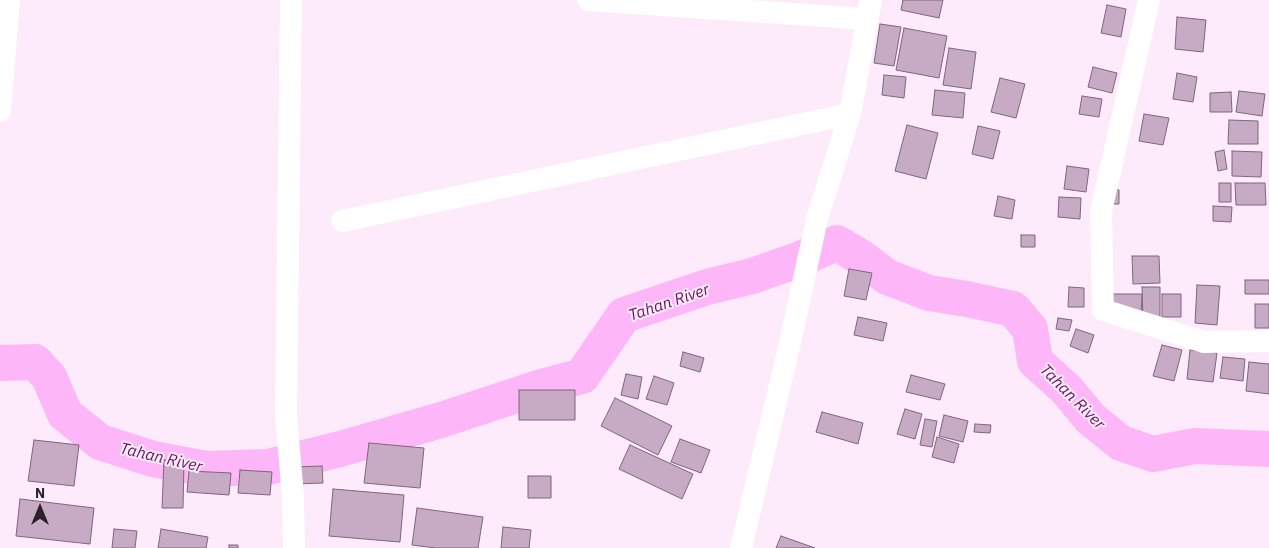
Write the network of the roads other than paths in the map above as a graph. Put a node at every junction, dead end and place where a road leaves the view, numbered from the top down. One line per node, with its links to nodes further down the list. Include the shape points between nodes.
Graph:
1 (9, 0): 6 (street)
2 (292, 0): 10 (street, via 286,414)
3 (600, 0): 5 (street)
4 (1149, 0): 9 (street, via 1101,211 1103,310 1204,342)
5 (869, 9): 7 (street)
6 (0, 111)
7 (850, 114): 8 (street); 11 (street, via 816,219)
8 (342, 221)
9 (1269, 342)
10 (294, 548)
11 (741, 548)

